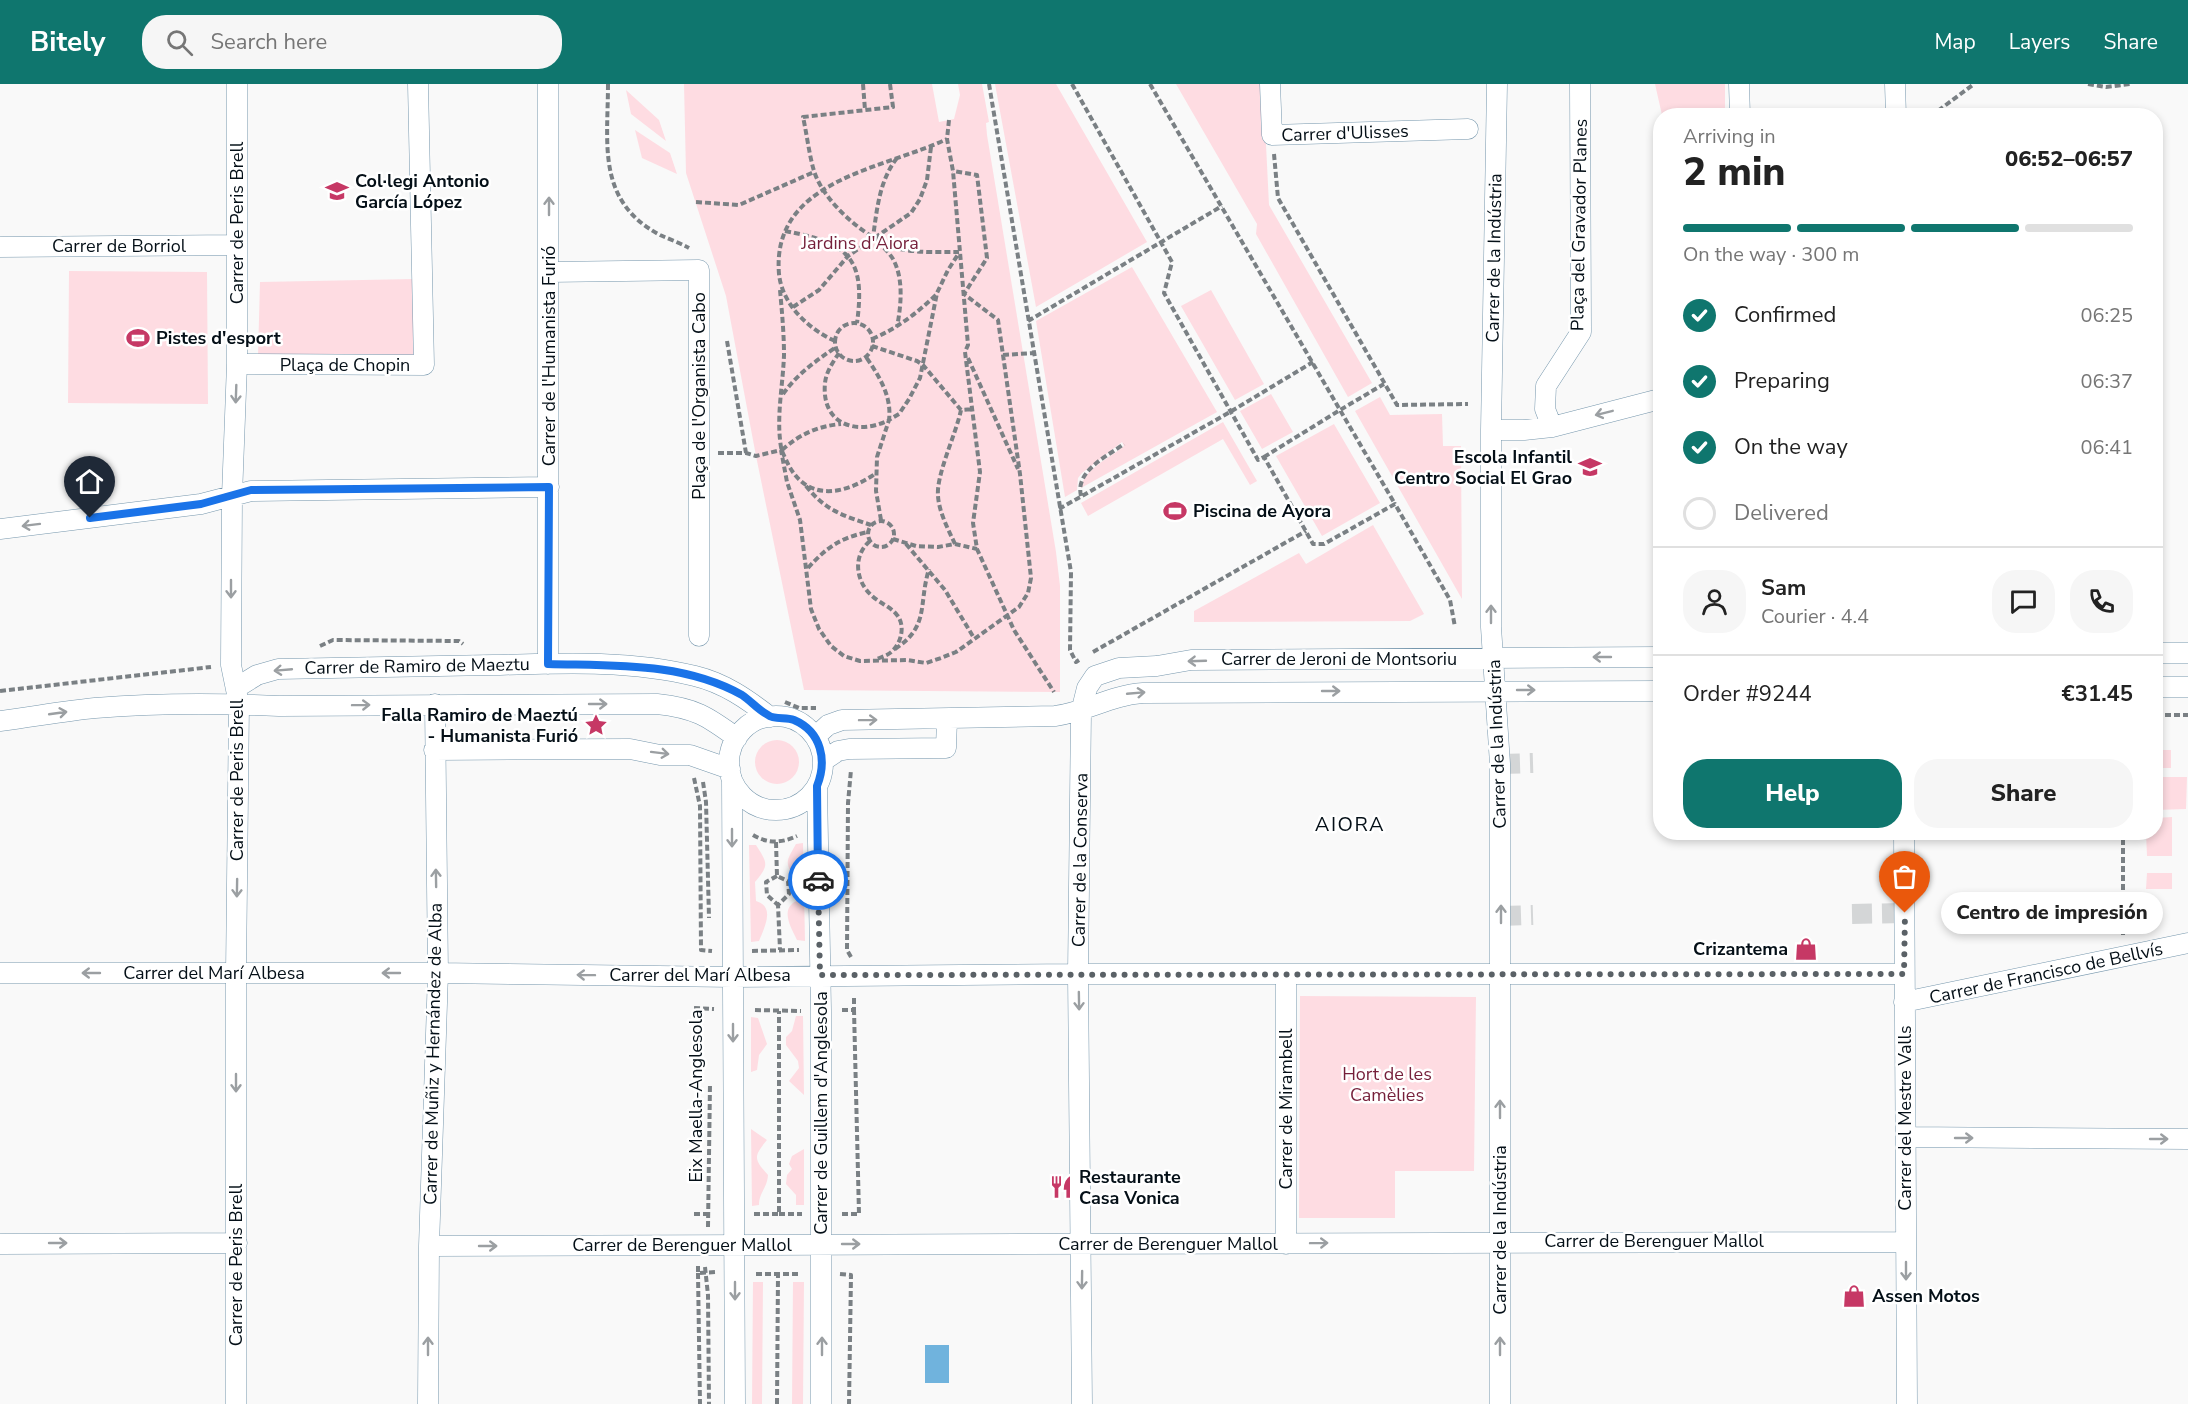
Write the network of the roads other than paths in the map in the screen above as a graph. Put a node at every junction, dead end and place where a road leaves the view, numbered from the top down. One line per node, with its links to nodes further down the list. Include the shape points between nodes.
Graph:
1 (237, 84): 12 (street, Carrer de Peris Brell)
2 (418, 84): 15 (street, Plaça de Chopin, via 424,365)
3 (548, 84): 14 (street, Carrer de l'Humanista Furió, one-way to 3)
4 (1270, 84): 11 (street, Carrer d'Ulisses, via 1272,135)
5 (1497, 84): 18 (street, Carrer de la Indústria)
6 (1580, 84): 17 (street, Plaça del Gravador Planes, via 1581,333 1546,386 1545,409)
7 (1739, 84): 9 (street)
8 (1895, 84): 10 (street)
9 (1740, 108)
10 (1896, 108)
11 (1468, 129)
12 (237, 245): 13 (street, Carrer de Borriol); 15 (street, Carrer de Peris Brell)
13 (0, 247)
14 (549, 272): 19 (street, Carrer de l'Humanista Furió); 22 (street, Plaça de l'Organista Cabo, via 699,270)
15 (237, 364): 20 (street, Carrer de Peris Brell, one-way to 20)
16 (1653, 401): 17 (street, one-way to 17)
17 (1552, 427): 18 (street)
18 (1491, 430): 26 (street, Carrer de la Indústria, one-way to 18)
19 (549, 487): 20 (street, via 251,490); 27 (street, Carrer de l'Humanista Furió)
20 (232, 496): 21 (street, one-way to 21, via 201,504); 32 (street, Carrer de Peris Brell, one-way to 32, via 231,664)
21 (0, 529)
22 (699, 636)
23 (2163, 653): 24 (street)
24 (2188, 653)
25 (1653, 657): 26 (street, Carrer de Jeroni de Montsoriu, one-way to 26)
26 (1493, 658): 30 (street, Carrer de la Indústria); 34 (street, Carrer de Jeroni de Montsoriu, one-way to 34, via 1191,660 1119,668 1095,676 1087,688)
27 (548, 664): 32 (street, Carrer de Ramiro de Maeztu, one-way to 32, via 278,669 258,675); 35 (street, Carrer de Ramiro de Maeztu, via 650,667 697,676 743,696)
28 (2163, 687): 29 (street)
29 (2188, 687)
30 (1496, 690): 31 (street, Carrer de Jeroni de Montsoriu, one-way to 31); 34 (street, Carrer de Jeroni de Montsoriu, one-way to 30, via 1113,697 1143,693); 51 (street, Carrer de la Indústria, one-way to 30)
31 (1653, 691)
32 (238, 696): 33 (street, Carrer de Ramiro de Maeztu, one-way to 33, via 279,706); 37 (street, Carrer de Ramiro de Maeztu, one-way to 32, via 94,708); 47 (street, Carrer de Peris Brell, one-way to 47)
33 (435, 704): 39 (street, Carrer de Ramiro de Maeztu, one-way to 39, via 675,705 703,714); 40 (street, Carrer de Muñiz y Hernández de Alba)
34 (1081, 712): 36 (street, Carrer de Jeroni de Montsoriu); 49 (street, Carrer de la Conserva)
35 (770, 717): 38 (street, via 795,721); 39 (street, via 757,721)
36 (946, 718): 38 (street, Carrer de Jeroni de Montsoriu, one-way to 36, via 828,725 842,720); 41 (street, via 946,748 849,749)
37 (0, 721)
38 (815, 737): 41 (street)
39 (737, 738): 42 (street, via 732,747)
40 (434, 750): 42 (street, one-way to 42, via 630,749 699,757); 48 (street, Carrer de Muñiz y Hernández de Alba, one-way to 40)
41 (823, 761): 43 (street)
42 (731, 774): 43 (street, via 738,791 748,801 772,810 798,805); 54 (street, one-way to 54)
43 (817, 786): 53 (street, Carrer de Guillem d'Anglesola)
44 (1904, 840): 52 (street, Carrer del Mestre Valls)
45 (2188, 943): 55 (street, Carrer de Francisco de Bellvís)
46 (0, 973): 47 (street, Carrer del Marí Albesa, one-way to 46)
47 (236, 973): 48 (street, Carrer del Marí Albesa, one-way to 47); 60 (street, Carrer de Peris Brell, one-way to 60)
48 (438, 973): 54 (street, Carrer del Marí Albesa, one-way to 48); 65 (street, Carrer de Muñiz y Hernández de Alba)
49 (1078, 974): 50 (street, Carrer del Marí Albesa); 53 (street, Carrer del Marí Albesa); 64 (street, Carrer de la Conserva, one-way to 64)
50 (1286, 974): 51 (street, Carrer del Marí Albesa); 63 (street, Carrer de Mirambell)
51 (1500, 974): 52 (street, Carrer del Marí Albesa); 58 (street, Carrer de la Indústria, one-way to 51)
52 (1904, 974): 55 (street, Carrer del Mestre Valls)
53 (820, 975): 54 (street, Carrer del Marí Albesa); 62 (street, Carrer de Guillem d'Anglesola)
54 (733, 977): 66 (street, one-way to 66)
55 (1904, 1002): 56 (street, Carrer del Mestre Valls)
56 (1906, 1137): 57 (street, one-way to 57); 59 (street, Carrer del Mestre Valls)
57 (2188, 1139)
58 (1500, 1241): 59 (street, Carrer de Berenguer Mallol); 63 (street, Carrer de Berenguer Mallol, one-way to 58); 72 (street, Carrer de la Indústria, one-way to 58)
59 (1906, 1242): 73 (street, Carrer del Mestre Valls, one-way to 73)
60 (237, 1243): 61 (street, one-way to 60); 67 (street, Carrer de Peris Brell)
61 (0, 1244)
62 (822, 1244): 64 (street, Carrer de Berenguer Mallol, one-way to 64); 66 (street, Carrer de Berenguer Mallol); 70 (street, Carrer de Guillem d'Anglesola, one-way to 62)
63 (1286, 1244): 64 (street, Carrer de Berenguer Mallol)
64 (1082, 1245): 71 (street, Carrer de la Conserva, one-way to 71)
65 (429, 1246): 66 (street, Carrer de Berenguer Mallol, one-way to 66); 68 (street, Carrer de Muñiz y Hernández de Alba, one-way to 65)
66 (735, 1246): 69 (street, one-way to 69)
67 (236, 1404)
68 (428, 1404)
69 (735, 1404)
70 (821, 1404)
71 (1082, 1404)
72 (1500, 1404)
73 (1907, 1404)

